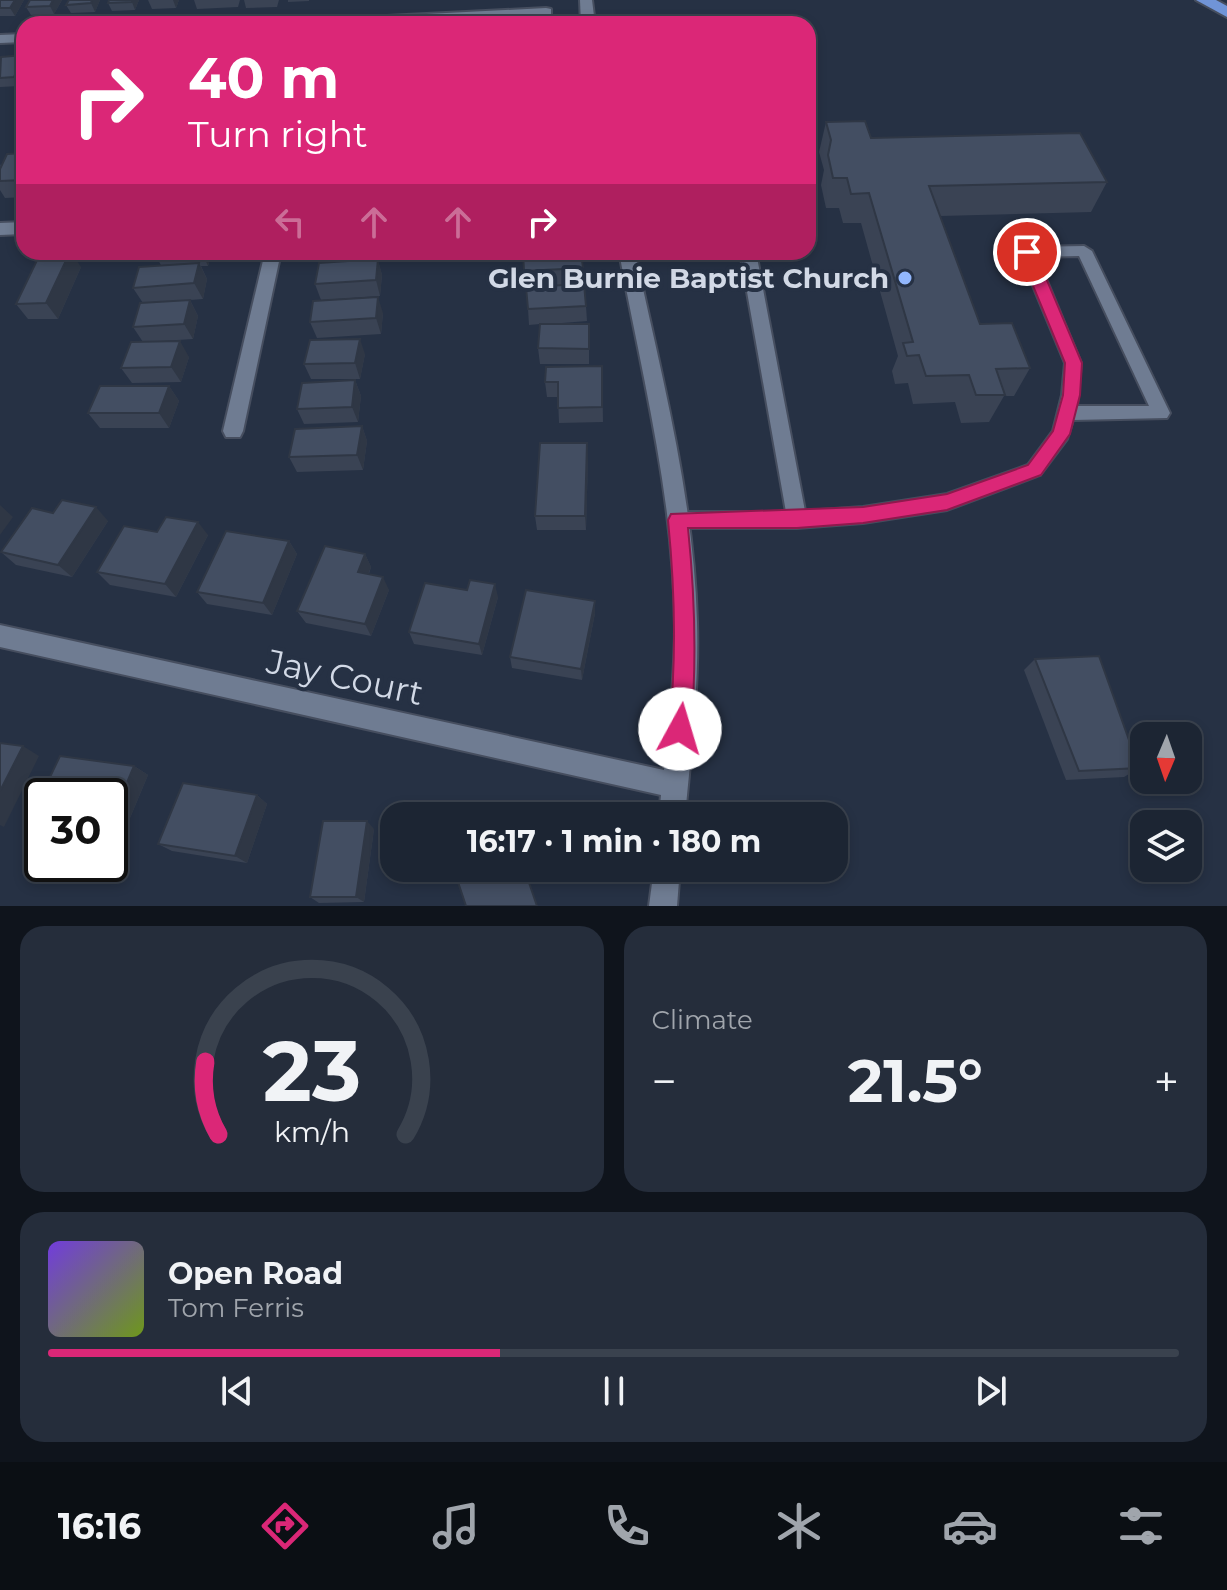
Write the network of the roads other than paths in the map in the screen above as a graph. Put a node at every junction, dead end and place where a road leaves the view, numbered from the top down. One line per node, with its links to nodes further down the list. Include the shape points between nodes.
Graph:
1 (1204, 0): 3 (highway)
2 (546, 12): 4 (street)
3 (1227, 12)
4 (467, 16)
5 (271, 260): 9 (street)
6 (629, 260): 10 (street)
7 (749, 260): 11 (lane)
8 (1066, 413): 8 (lane, via 1073,363 1027,252 1084,251 1161,413); 11 (lane, via 1061,434 1034,470 947,502)
9 (233, 431)
10 (678, 520): 11 (lane); 13 (street, via 686,673)
11 (797, 520)
12 (0, 636): 13 (street, Jay Court)
13 (675, 785): 14 (street)
14 (673, 802)
15 (666, 882): 16 (street)
16 (663, 906)

